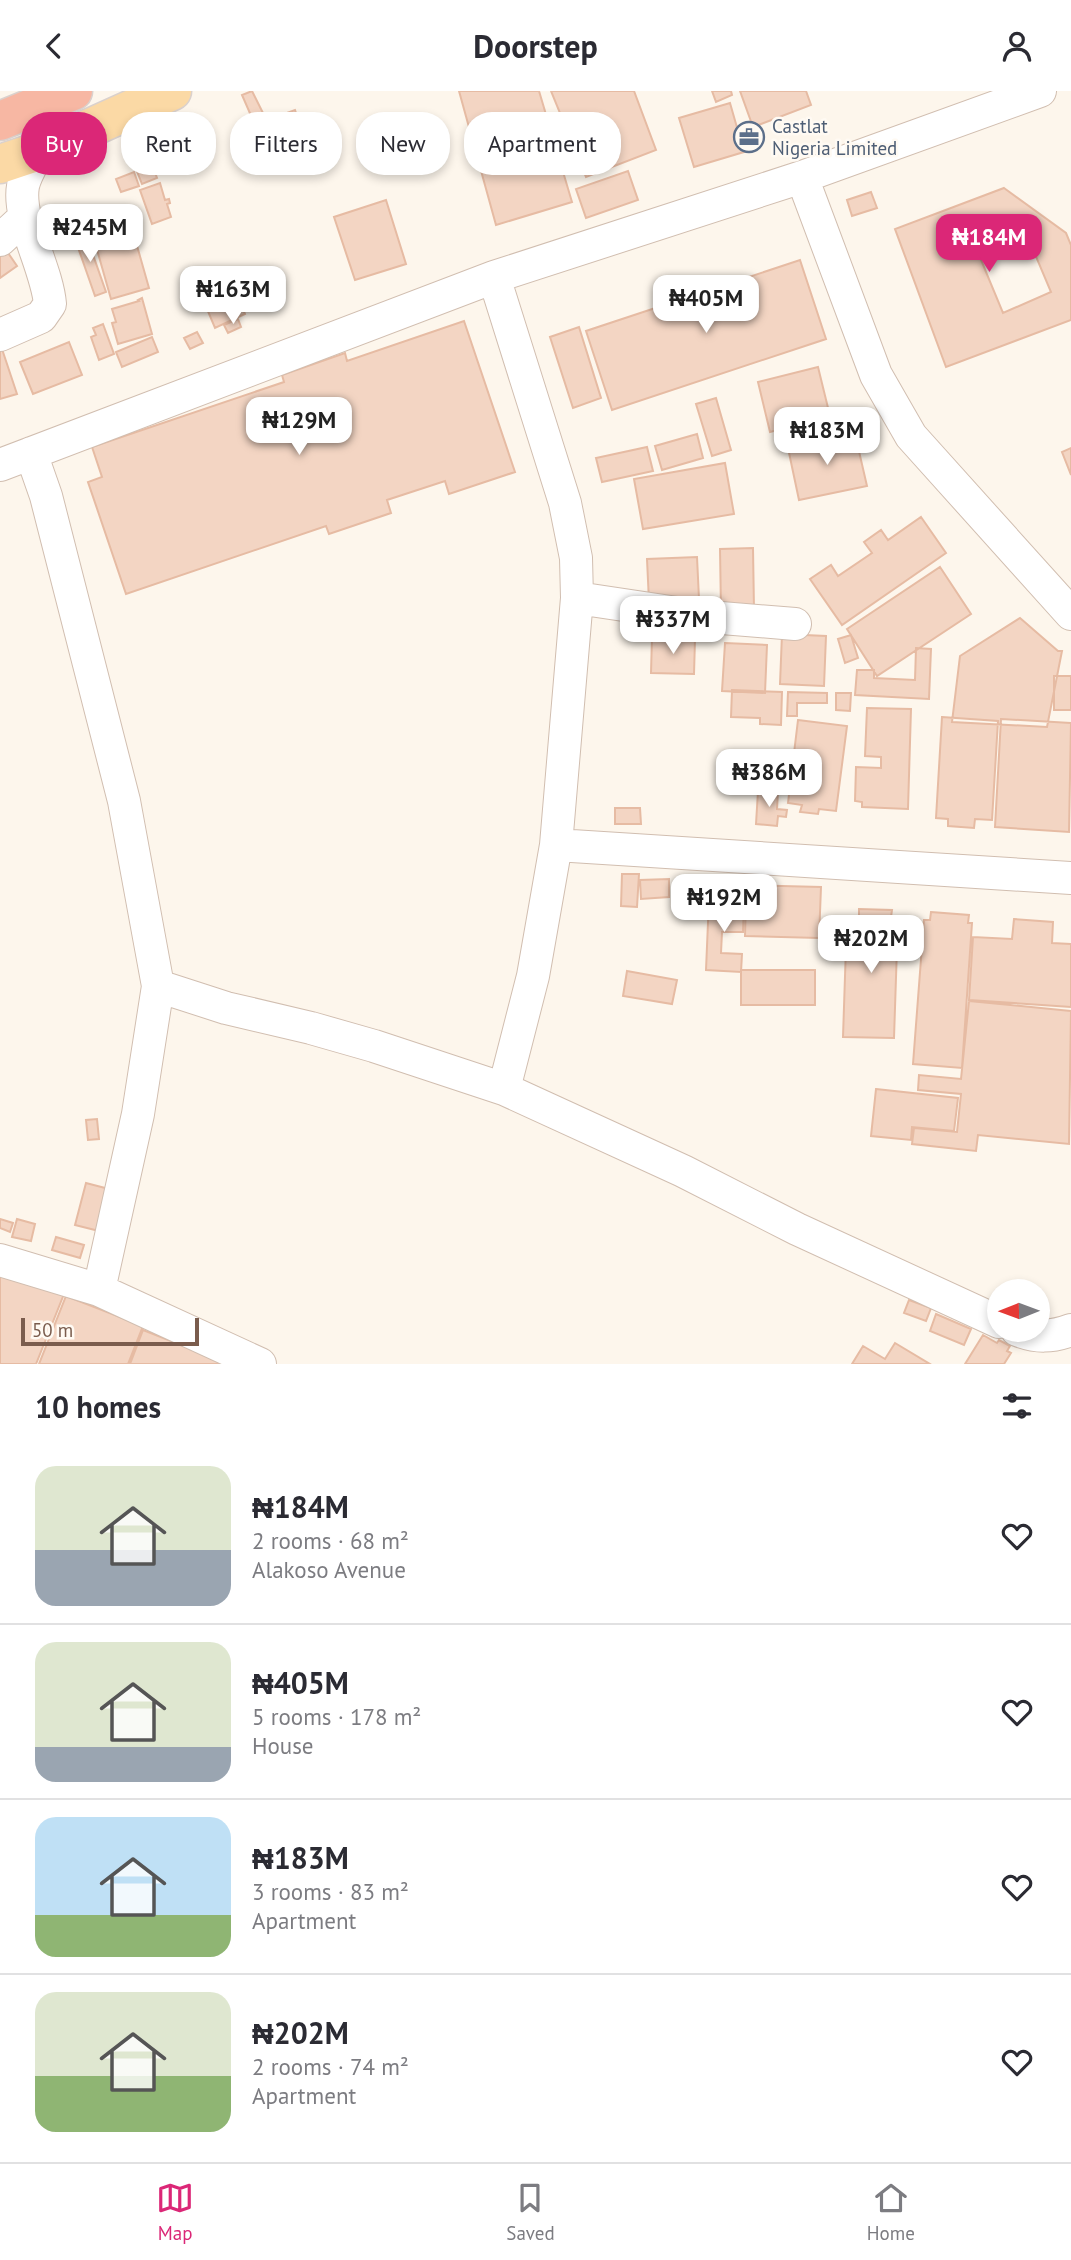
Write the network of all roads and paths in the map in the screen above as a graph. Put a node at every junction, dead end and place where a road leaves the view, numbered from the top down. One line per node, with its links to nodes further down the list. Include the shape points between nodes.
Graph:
1 (73, 91): 5 (highway)
2 (172, 91): 4 (main road)
3 (1040, 91): 9 (lane)
4 (107, 120)
5 (0, 121)
6 (21, 157): 7 (main road)
7 (0, 165)
8 (28, 175): 10 (lane, via 23,186)
9 (802, 177): 12 (lane); 17 (lane, via 876,375 911,436)
10 (24, 217): 11 (lane); 13 (lane, via 48,284 50,304 41,317)
11 (0, 240)
12 (494, 277): 14 (lane); 16 (lane, via 565,503)
13 (0, 335)
14 (31, 453): 15 (lane); 21 (lane, via 47,496 124,801)
15 (0, 465)
16 (578, 598): 18 (lane, via 697,616); 19 (lane)
17 (1071, 614)
18 (795, 624)
19 (556, 845): 20 (lane); 22 (lane, via 533,976)
20 (1071, 878)
21 (158, 985): 22 (lane, via 226,1008 374,1046); 24 (lane, via 138,1114)
22 (504, 1089): 25 (lane)
23 (0, 1261): 24 (lane)
24 (99, 1290): 26 (lane)
25 (987, 1316)
26 (260, 1364)

